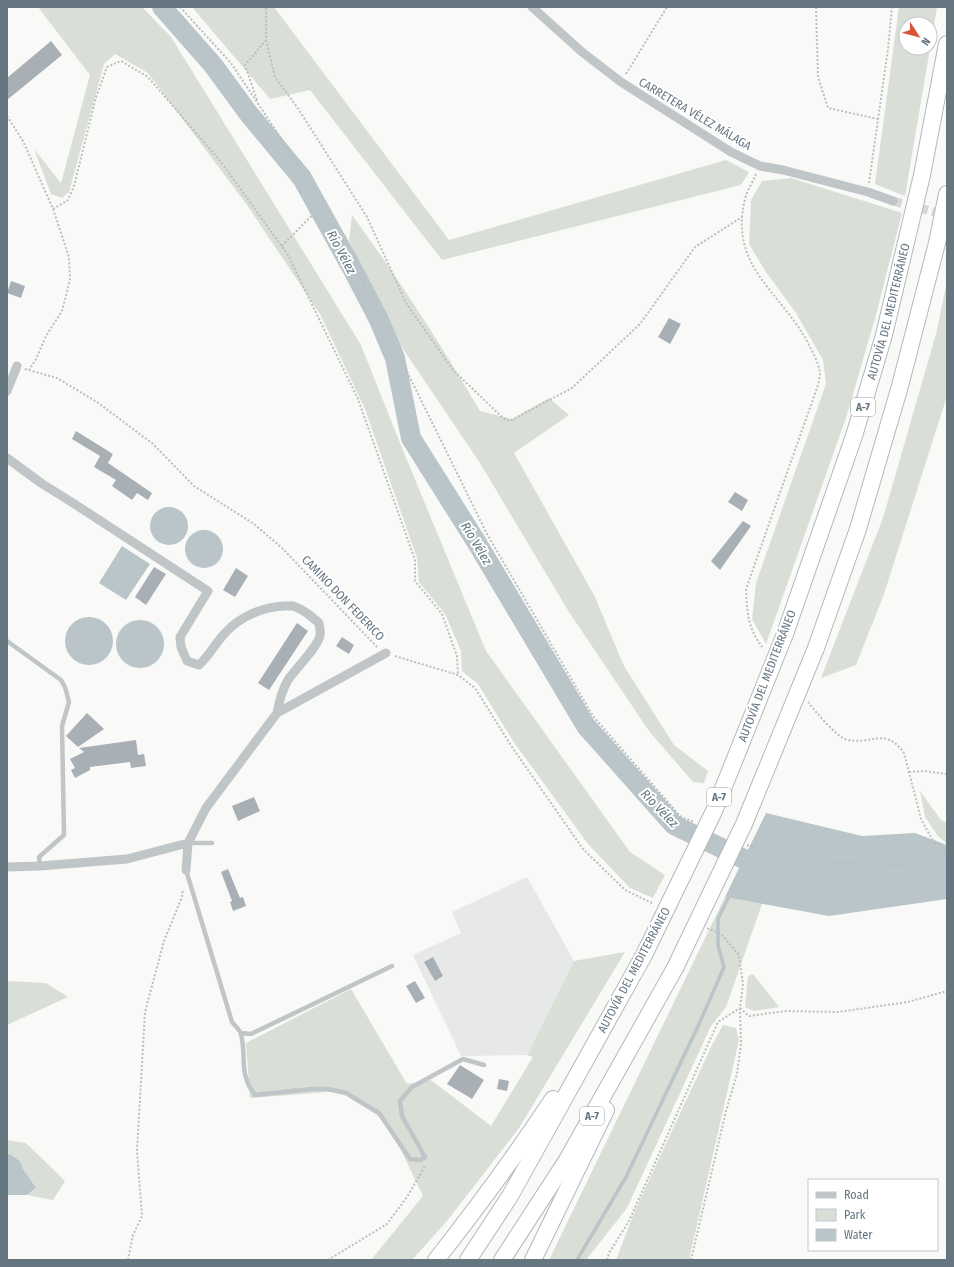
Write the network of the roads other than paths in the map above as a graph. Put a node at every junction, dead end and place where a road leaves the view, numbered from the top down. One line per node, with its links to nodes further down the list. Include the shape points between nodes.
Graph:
1 (532, 7): 4 (street, CARRETERA VÉLEZ MÁLAGA, via 582,52 621,82 731,152 760,166)
2 (947, 44): 18 (highway, AUTOVÍA DEL MEDITERRÁNEO / A-7, bridge, via 920,182 884,335 854,436 785,634 714,810)
3 (947, 194): 17 (highway, A-7, bridge, via 900,386 858,529 816,648 744,824)
4 (893, 200)
5 (17, 366): 6 (street)
6 (7, 391)
7 (7, 458): 10 (street, via 208,592 180,637 187,661 199,665 227,631 239,621 272,607 293,606 309,614 319,623 320,636 287,682)
8 (7, 641): 13 (lane, via 61,680 68,702 62,726 64,835 39,857)
9 (386, 653): 10 (street)
10 (276, 713): 11 (street, via 206,808)
11 (188, 843): 12 (lane); 13 (street, via 127,859); 15 (street)
12 (212, 843)
13 (40, 866): 14 (street)
14 (7, 867)
15 (186, 870): 19 (lane, via 232,1022)
16 (392, 966): 19 (lane, via 251,1034)
17 (675, 968): 25 (highway, A-7, via 567,1160); 26 (highway)
18 (625, 990): 21 (highway, via 523,1145); 24 (highway, AUTOVÍA DEL MEDITERRÁNEO / A-7, via 510,1196)
19 (241, 1033): 20 (lane, via 245,1076 248,1086 255,1095 312,1089 328,1089 346,1094 379,1114 410,1159 420,1160 424,1157 402,1116 400,1101 412,1087 463,1059)
20 (484, 1065)
21 (460, 1229): 22 (highway); 23 (highway)
22 (427, 1260)
23 (436, 1260)
24 (468, 1260)
25 (502, 1260)
26 (533, 1260)

